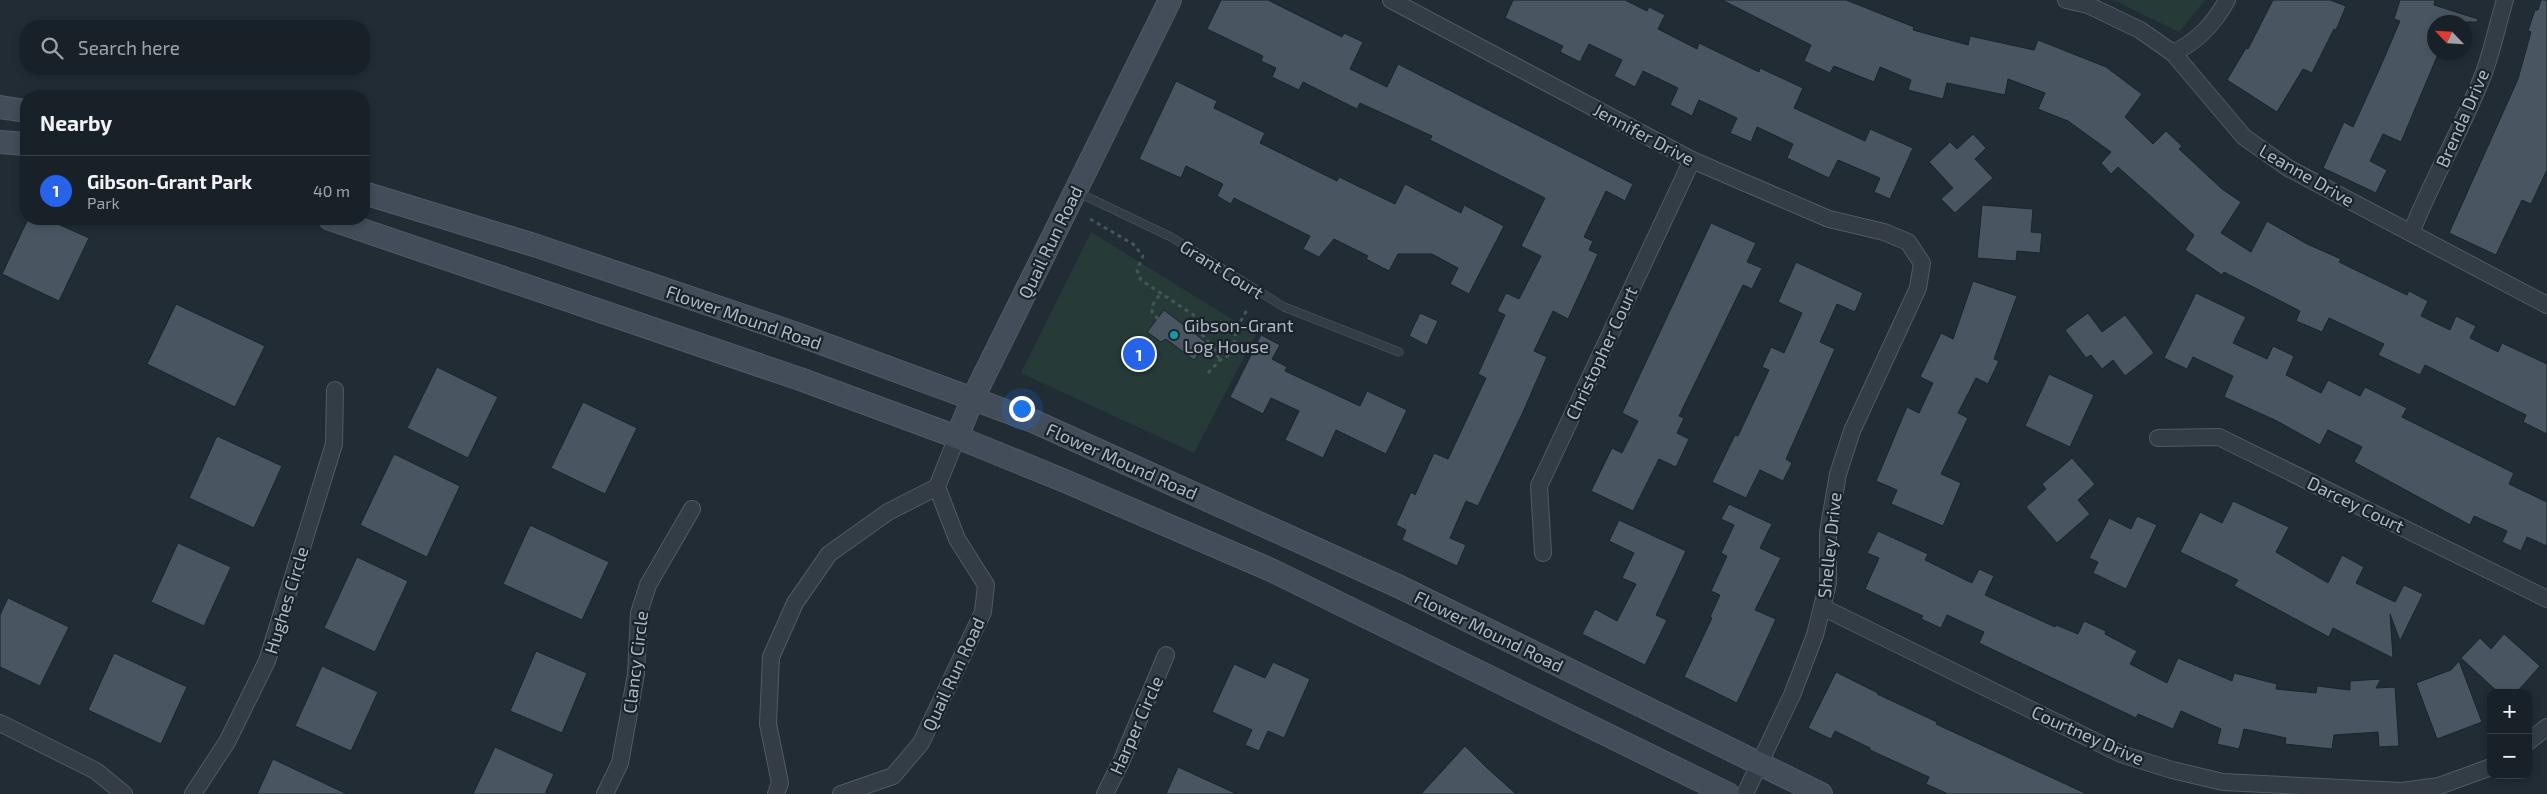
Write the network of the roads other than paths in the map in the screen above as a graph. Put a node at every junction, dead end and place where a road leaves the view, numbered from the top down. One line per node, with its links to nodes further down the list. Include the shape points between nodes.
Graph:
1 (1170, 0): 12 (main road, Quail Run Road)
2 (1391, 0): 11 (street, Jennifer Drive)
3 (2066, 0): 6 (street, Leanne Drive, via 2088,5 2140,30)
4 (2227, 0): 6 (street, via 2219,15 2192,44)
5 (2505, 0): 15 (street, Brenda Drive, via 2484,70)
6 (2173, 53): 15 (street, Leanne Drive, via 2244,137 2288,168)
7 (0, 107): 8 (main road)
8 (20, 110)
9 (0, 142): 10 (main road)
10 (20, 144)
11 (1692, 160): 16 (street, Jennifer Drive, via 1829,219 1884,232); 25 (street, Christopher Court, via 1539,486)
12 (1075, 191): 18 (lane, Grant Court, via 1171,237 1284,307); 20 (main road, Quail Run Road)
13 (370, 195): 20 (main road, Flower Mound Road, via 556,252)
14 (348, 225): 21 (main road, via 791,376)
15 (2411, 233): 17 (street, Leanne Drive)
16 (1908, 242): 27 (street, Shelley Drive, via 1922,263 1918,288 1852,431 1838,474 1828,532 1828,583)
17 (2547, 305)
18 (1399, 352)
19 (335, 390): 36 (street, Hughes Circle, via 334,444 267,661 227,742)
20 (973, 398): 21 (main road, Quail Run Road); 32 (main road, Flower Mound Road, via 1062,434 1322,550)
21 (957, 437): 23 (street, Quail Run Road); 40 (main road, via 1271,570)
22 (2158, 438): 26 (street, Darcey Court, via 2219,437)
23 (937, 488): 34 (street, via 888,512 829,554 795,603 770,657 768,724); 38 (street, Quail Run Road, via 957,538 986,585 983,612 921,743 893,776)
24 (692, 509): 37 (street, Clancy Circle, via 648,585 639,613 636,674 620,763)
25 (1543, 553)
26 (2547, 599)
27 (1822, 607): 32 (street, Shelley Drive, via 1792,695); 33 (street, Courtney Drive, via 2121,754 2172,770 2223,782 2402,791 2438,786)
28 (1166, 655): 39 (street, Harper Circle)
29 (0, 724): 35 (street, via 96,771)
30 (2547, 727): 31 (street)
31 (2532, 739)
32 (1760, 764): 41 (street, Shelley Drive); 42 (main road, Flower Mound Road)
33 (2487, 768)
34 (781, 790)
35 (124, 794)
36 (192, 794)
37 (605, 794)
38 (841, 794)
39 (1105, 794)
40 (1728, 794)
41 (1745, 794)
42 (1821, 794)

